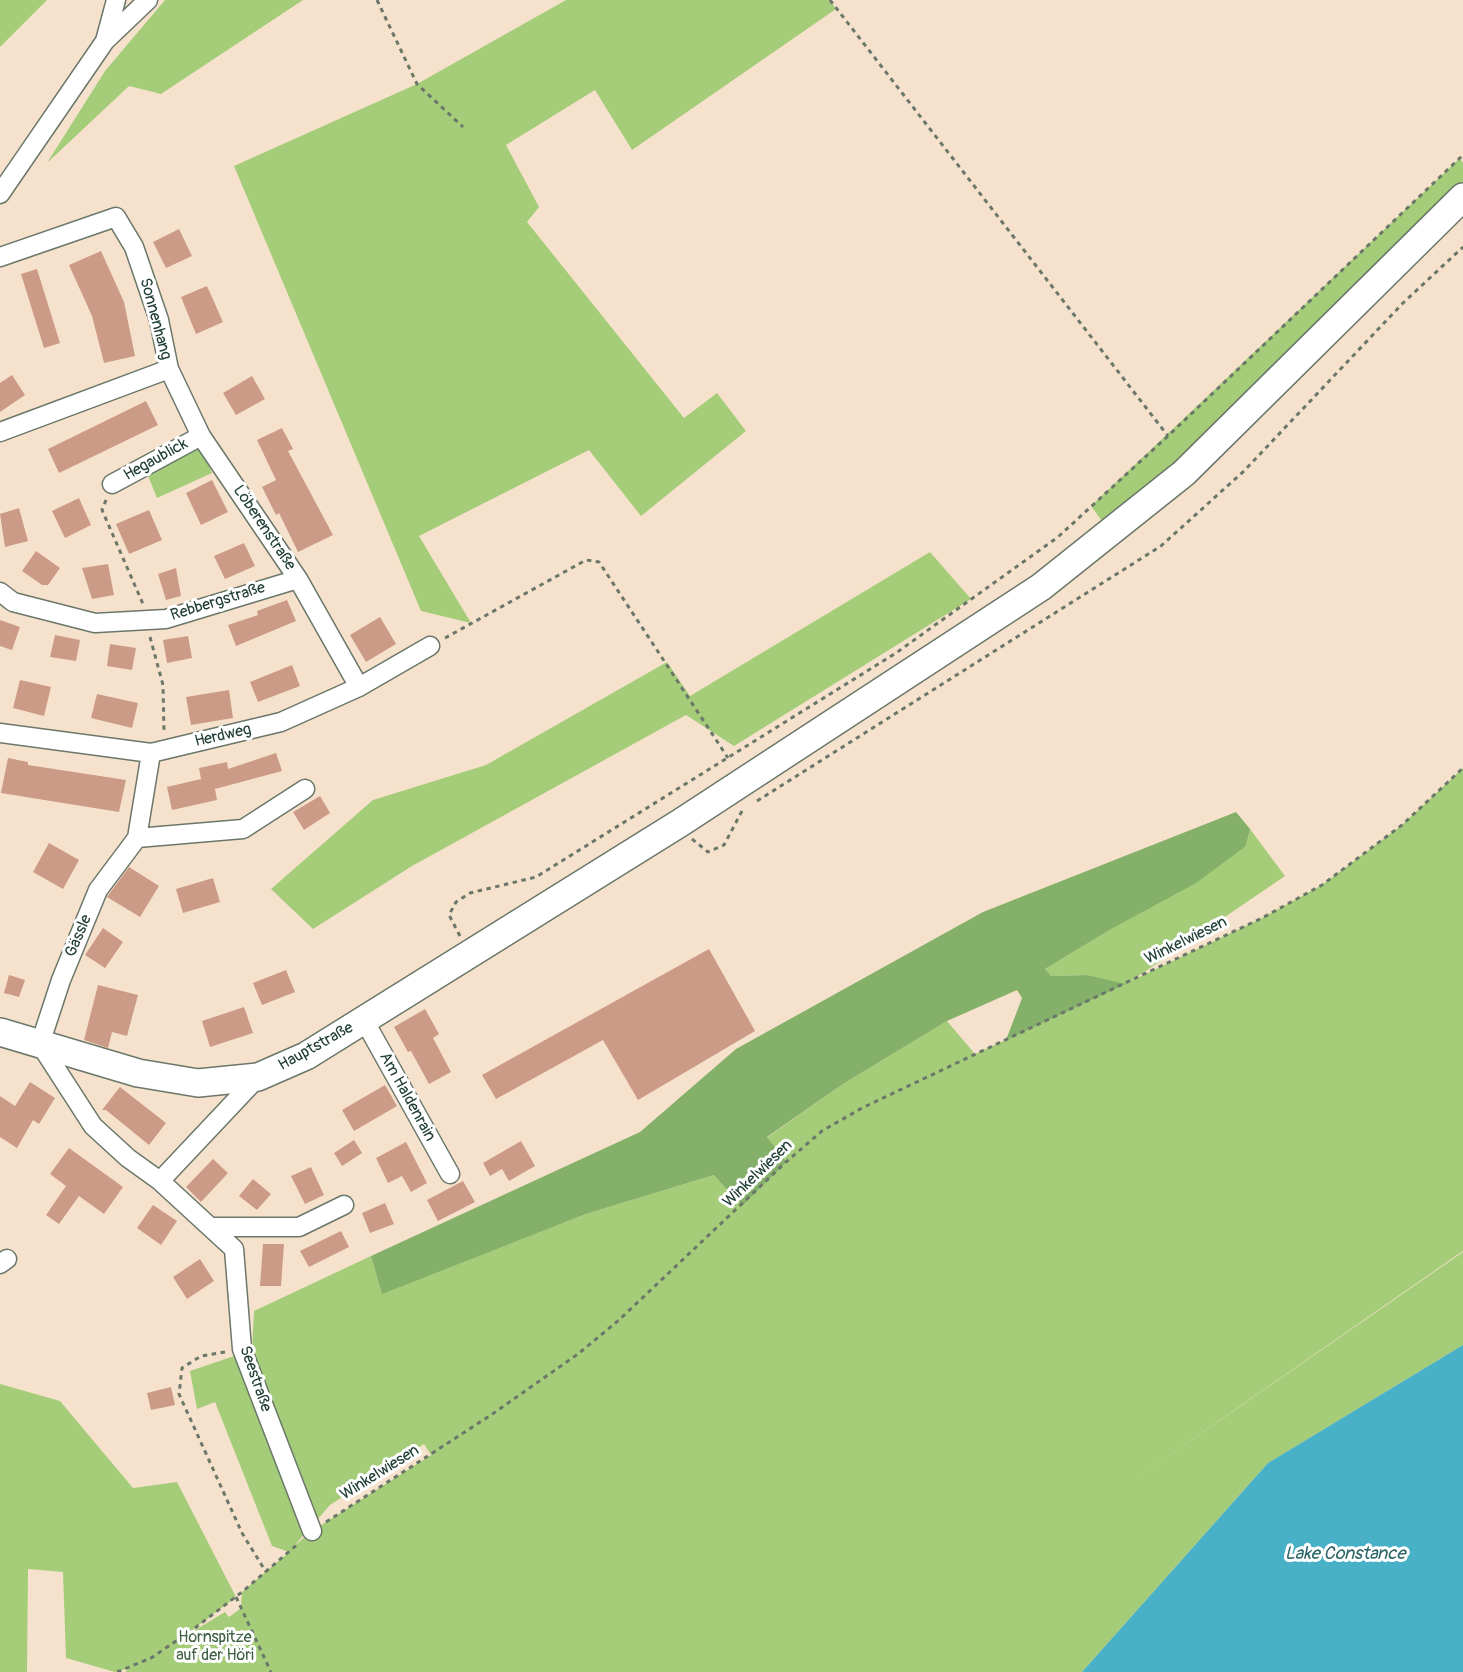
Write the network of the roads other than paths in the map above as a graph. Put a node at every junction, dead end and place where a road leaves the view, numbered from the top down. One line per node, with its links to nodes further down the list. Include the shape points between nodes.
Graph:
1 (116, 0): 3 (street)
2 (148, 0): 3 (street)
3 (105, 41): 4 (street)
4 (0, 194)
5 (1463, 197): 19 (main road, Hauptstraße, via 1184,473 1050,580 568,894)
6 (0, 257): 7 (street, Sonnenhang, via 116,217 134,247 159,320)
7 (169, 369): 8 (street, Sonnenhang); 9 (street, Löberenstraße)
8 (0, 432)
9 (201, 435): 10 (street, Hegaublick); 11 (street, Löberenstraße)
10 (112, 484)
11 (298, 579): 12 (street, Rebbergstraße, via 166,619 95,623 12,602); 14 (street, Löberenstraße)
12 (0, 592)
13 (430, 646): 14 (street, Herdweg)
14 (359, 687): 16 (street, Herdweg, via 281,722)
15 (0, 733): 16 (street, Herdweg)
16 (151, 753): 18 (street, Gässle)
17 (304, 789): 18 (street, via 243,829)
18 (137, 838): 21 (street, Gässle, via 98,890)
19 (364, 1020): 22 (main road, Hauptstraße, via 306,1056); 23 (street, Am Haldenrain)
20 (0, 1032): 21 (main road, Hauptstraße)
21 (40, 1044): 22 (main road, Hauptstraße, via 138,1073 198,1083); 24 (street, Seestraße, via 93,1126)
22 (258, 1077): 24 (street)
23 (450, 1174)
24 (160, 1181): 26 (street, Seestraße)
25 (344, 1205): 26 (street, via 299,1227)
26 (213, 1227): 27 (street, Seestraße, via 234,1249 242,1349)
27 (312, 1531)

